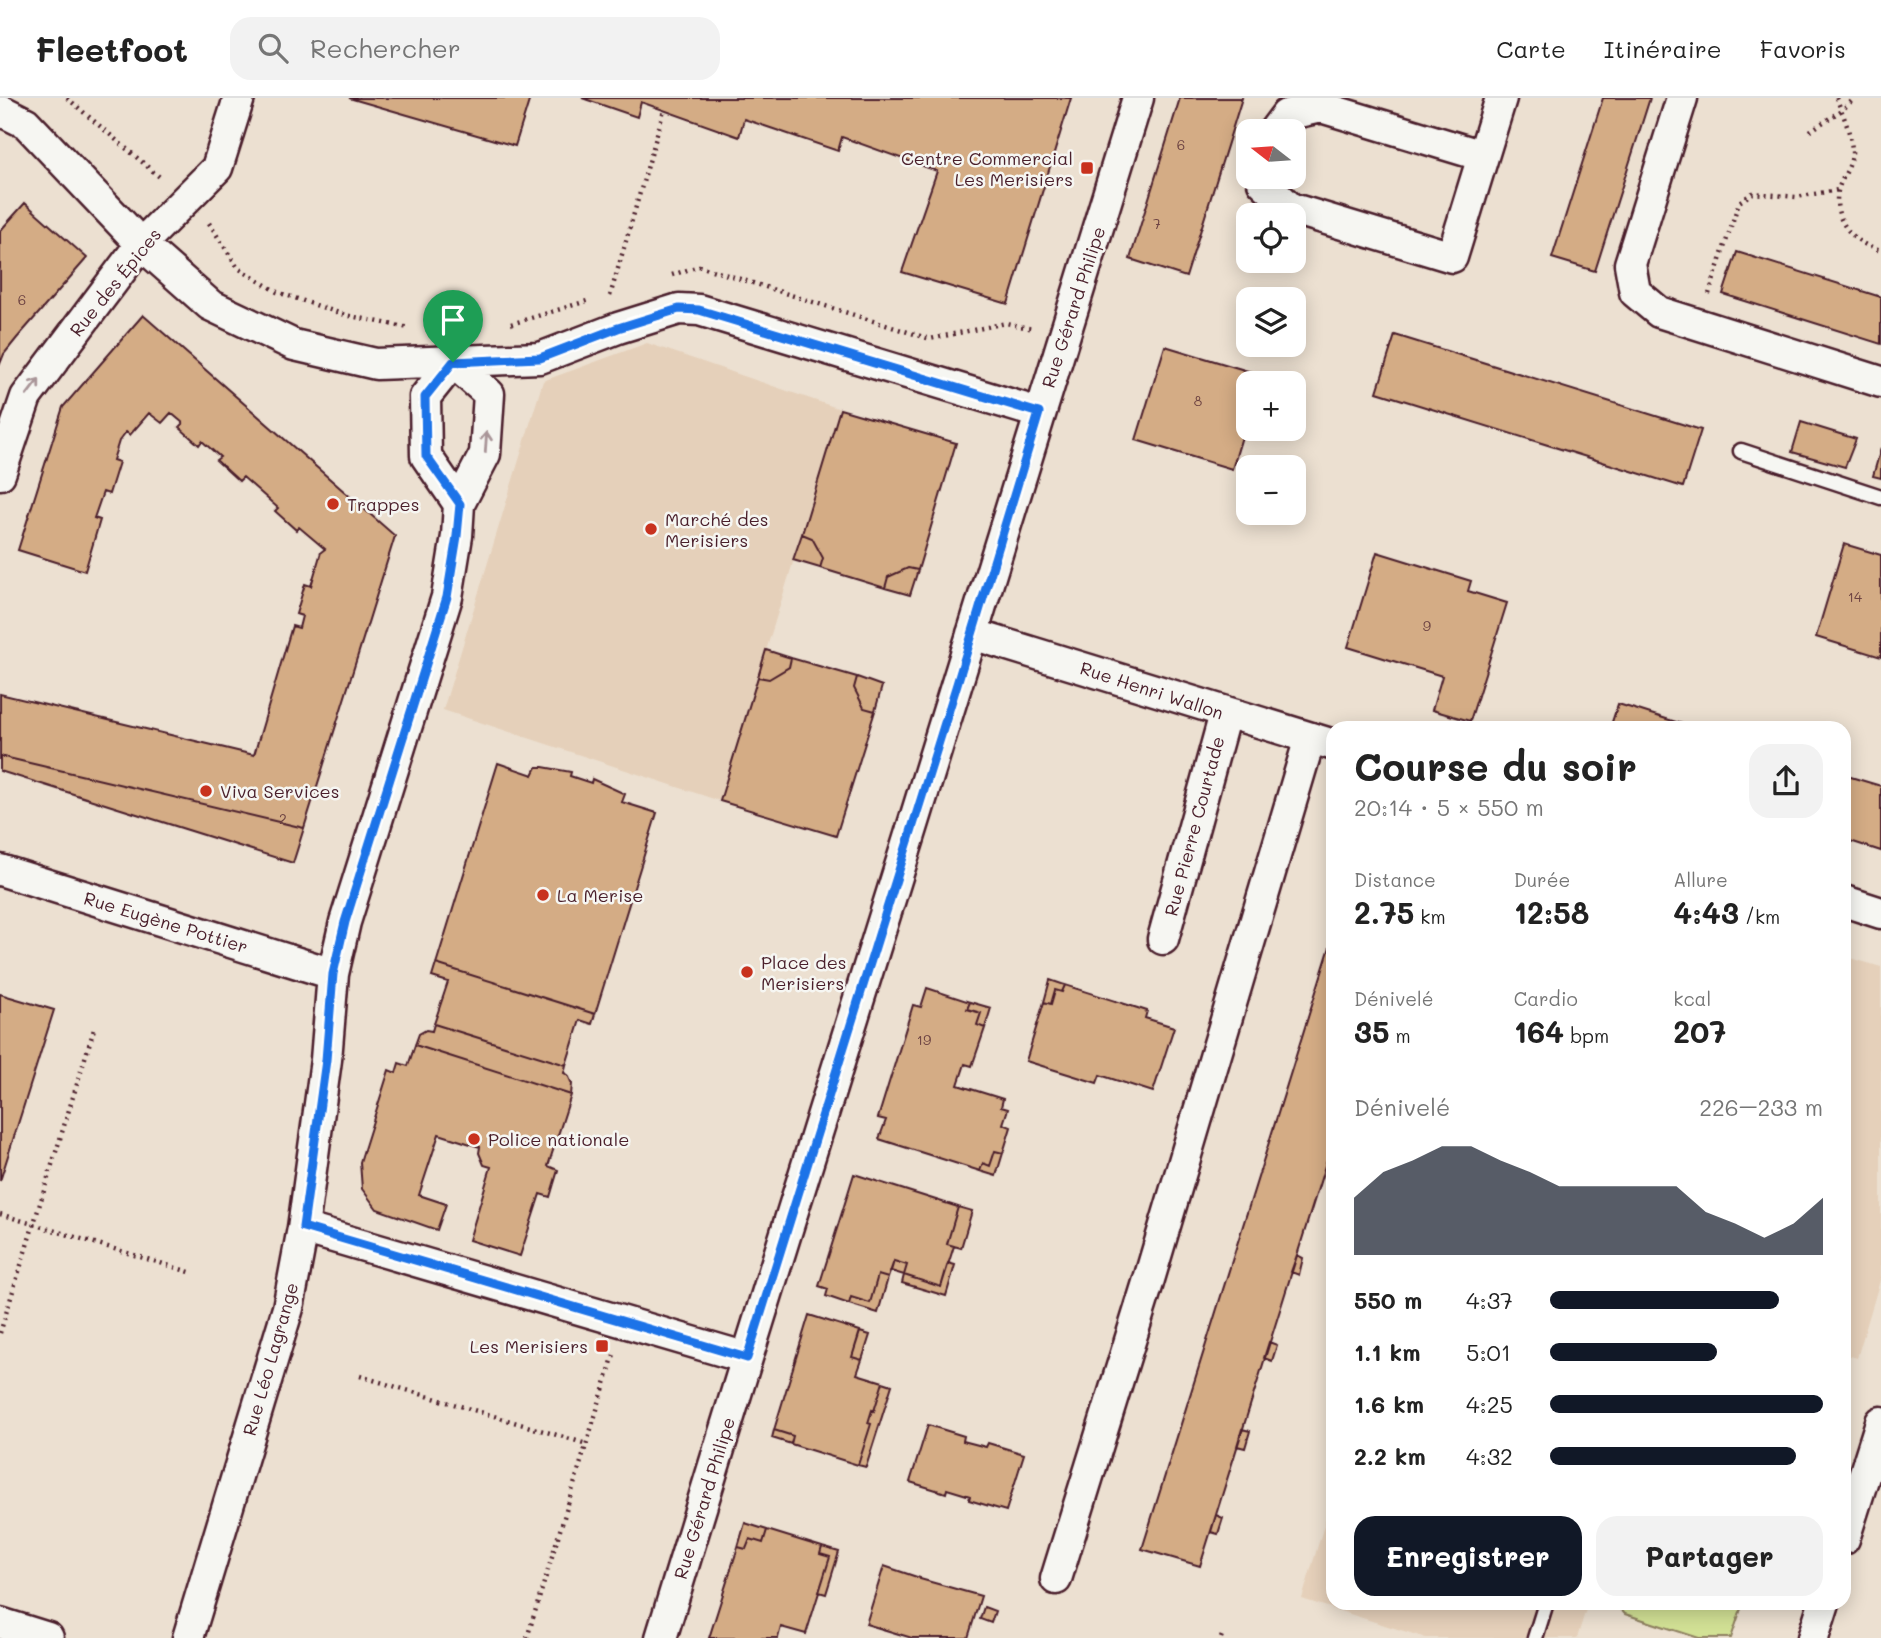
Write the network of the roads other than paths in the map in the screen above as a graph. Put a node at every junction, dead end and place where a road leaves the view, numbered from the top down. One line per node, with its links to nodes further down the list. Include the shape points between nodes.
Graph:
1 (239, 98): 9 (street, Rue des Épices, via 218,168)
2 (1138, 98): 12 (street, Rue Gérard Philipe)
3 (1501, 98): 7 (street)
4 (1682, 98): 11 (street, via 1630,264 1635,292 1659,312)
5 (0, 110): 9 (street, via 26,123)
6 (1283, 119): 7 (street, via 1321,107)
7 (1483, 156): 8 (street, via 1452,257 1290,208)
8 (1270, 189)
9 (141, 244): 10 (street, via 210,305 294,345 376,364); 14 (street, Rue des Épices, one-way to 9, via 26,397)
10 (453, 362): 12 (street, via 540,358 679,309 699,310); 16 (street, via 425,397 426,456); 16 (street, Rue Léo Lagrange, one-way to 10, via 485,454 489,394)
11 (1881, 382)
12 (1039, 413): 17 (street, Rue Gérard Philipe)
13 (1741, 451): 15 (lane)
14 (0, 474)
15 (1881, 497)
16 (460, 504): 24 (street, Rue Léo Lagrange, via 447,597 345,922)
17 (972, 634): 18 (street, Rue Henri Wallon); 26 (street, Rue Gérard Philipe)
18 (1225, 713): 19 (street, Rue Henri Wallon); 23 (street, Rue Pierre Courtade)
19 (1322, 742): 29 (street)
20 (0, 870): 24 (street, Rue Eugène Pottier)
21 (1851, 903): 22 (street)
22 (1881, 913)
23 (1163, 939)
24 (333, 974): 25 (street, Rue Léo Lagrange)
25 (303, 1227): 26 (street); 34 (street, Rue Léo Lagrange, via 288,1308)
26 (747, 1358): 35 (street, Rue Gérard Philipe)
27 (1881, 1422): 28 (street)
28 (1851, 1517)
29 (1056, 1579)
30 (1544, 1610): 36 (lane)
31 (1822, 1610): 37 (street)
32 (0, 1623): 33 (street)
33 (48, 1638)
34 (188, 1638)
35 (661, 1638)
36 (1535, 1638)
37 (1813, 1638)

